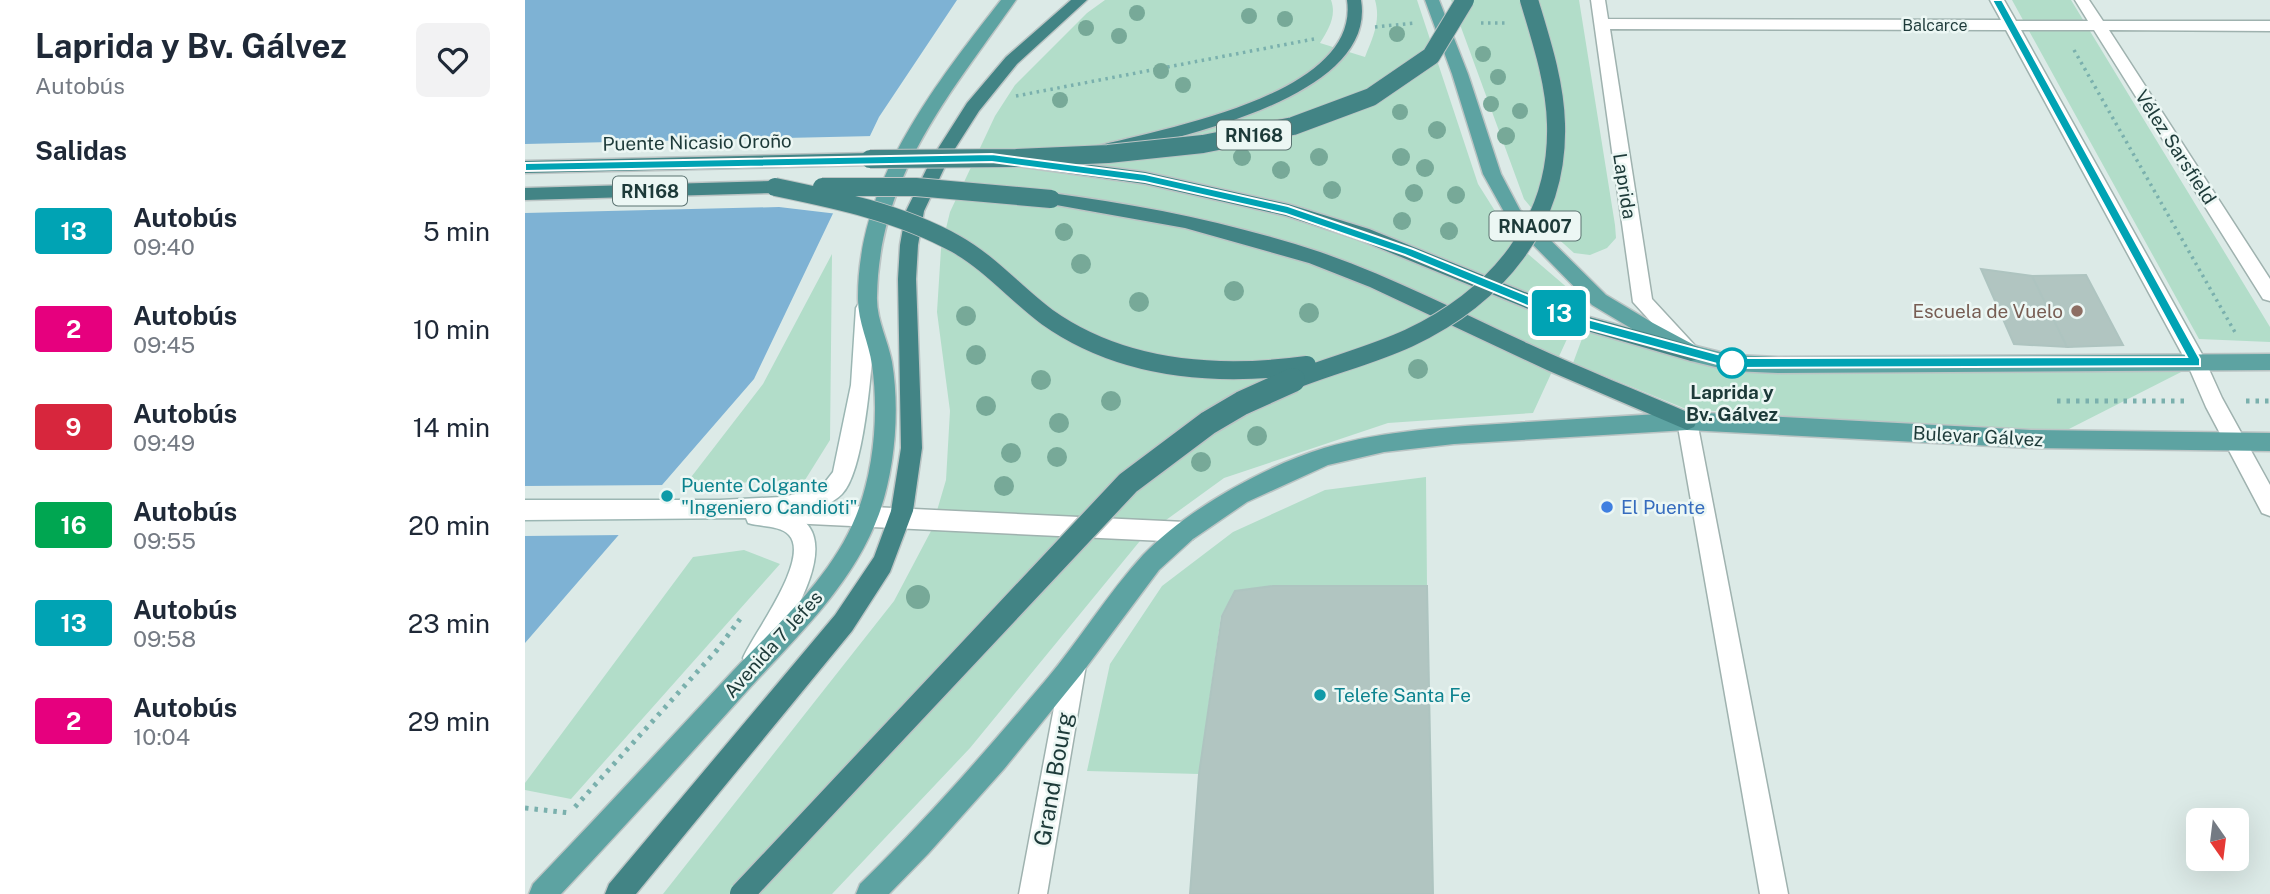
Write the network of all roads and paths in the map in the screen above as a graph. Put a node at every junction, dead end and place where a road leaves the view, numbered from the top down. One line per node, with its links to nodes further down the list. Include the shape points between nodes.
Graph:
1 (1009, 0): 23 (main road, Avenida 7 Jefes, via 923,116 897,165 881,208)
2 (1080, 0): 39 (highway, via 1042,29 998,73 936,165 913,217 907,288 914,409 909,483)
3 (1354, 0): 17 (highway, bridge, via 1353,26 1342,50 1310,81 1257,106)
4 (1432, 0): 25 (main road, via 1492,174 1514,214 1599,300)
5 (1465, 0): 17 (highway, RN168, bridge, via 1441,47 1401,81 1360,103 1314,121 1245,137)
6 (1529, 0): 26 (highway, RNA007, bridge, via 1556,123 1549,195 1533,232 1512,263 1483,291 1401,341)
7 (1598, 0): 11 (street, Laprida)
8 (1997, 0): 14 (street)
9 (2082, 0): 13 (street, Vélez Sarsfield)
10 (1416, 23): 16 (path)
11 (1600, 24): 14 (street, Balcarce); 25 (street, Laprida, via 1643,302)
12 (2060, 25): 13 (street, Balcarce); 14 (street, Balcarce); 24 (path)
13 (2098, 25): 15 (street, Balcarce); 22 (street, Vélez Sarsfield)
14 (2011, 26): 27 (street)
15 (2270, 26)
16 (1368, 29)
17 (1085, 155): 18 (highway, RN168, bridge)
18 (992, 158): 19 (highway, Puente Nicasio Oroño / RN168, bridge); 25 (highway, bridge, via 1145,178 1288,210 1409,252 1577,321)
19 (525, 167)
20 (775, 187): 21 (highway, RN168); 26 (highway, bridge, via 879,209 931,231 973,255 1058,324 1099,346 1150,363 1209,370 1286,369); 32 (highway, bridge, via 916,187 1051,199 1121,208 1244,236 1384,285)
21 (525, 194)
22 (2270, 294)
23 (867, 299): 37 (street, via 851,445 843,475 834,488 797,505); 38 (main road, Avenida 7 Jefes, via 882,366 883,439)
24 (2227, 317)
25 (1691, 353): 27 (main road, via 1732,363 1778,365)
26 (1352, 358): 49 (highway, bridge, via 1227,411 1153,461)
27 (2196, 362): 28 (main road); 30 (street)
28 (2270, 362)
29 (2057, 401): 30 (path)
30 (2213, 401): 31 (path); 34 (street)
31 (2270, 401)
32 (1687, 421): 34 (main road, Bulevar Gálvez, via 2031,439); 40 (main road, Bulevar Gálvez, via 1384,443 1325,457 1281,475 1239,495); 52 (street)
33 (2270, 442): 34 (main road, Bulevar Gálvez)
34 (2234, 443): 35 (street)
35 (2270, 506)
36 (525, 510): 37 (street)
37 (711, 510): 38 (street); 43 (street, via 788,523 807,544 797,583)
38 (867, 516): 39 (street); 43 (main road, Avenida 7 Jefes, via 831,579 790,631)
39 (899, 520): 40 (street); 48 (highway, via 868,587 824,646)
40 (1185, 531): 42 (main road, Bulevar Gálvez, via 1151,563)
41 (741, 618): 45 (path)
42 (1074, 665): 50 (main road, Bulevar Gálvez, via 995,760); 51 (street, Grand Bourg)
43 (745, 675): 47 (main road, Avenida 7 Jefes)
44 (525, 808): 45 (path)
45 (570, 813): 46 (path)
46 (561, 823)
47 (543, 894)
48 (619, 894)
49 (742, 894)
50 (870, 894)
51 (1033, 894)
52 (1774, 894)

